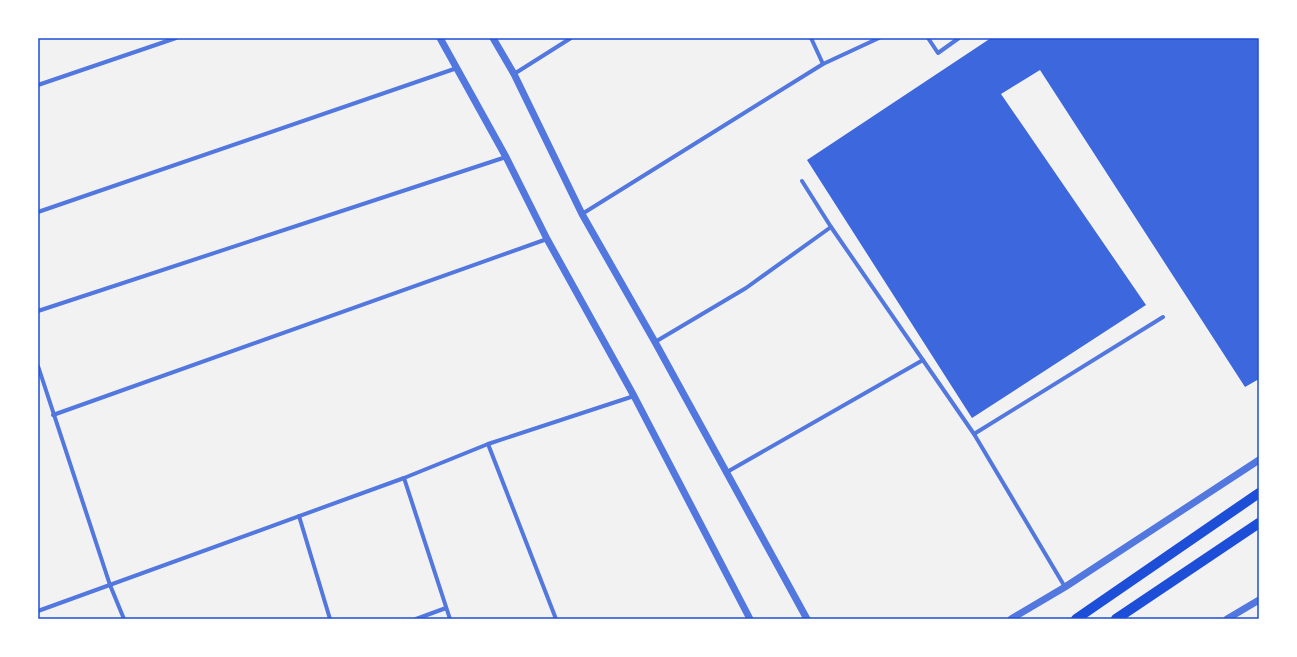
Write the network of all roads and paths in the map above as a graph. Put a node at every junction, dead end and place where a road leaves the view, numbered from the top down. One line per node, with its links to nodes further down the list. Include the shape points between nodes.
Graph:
1 (176, 38): 12 (street)
2 (440, 38): 10 (street)
3 (493, 38): 11 (street)
4 (571, 38): 11 (street)
5 (811, 38): 9 (street)
6 (879, 38): 9 (street)
7 (928, 38): 8 (street, via 938,53)
8 (959, 38)
9 (823, 64): 16 (street)
10 (457, 68): 13 (street); 15 (street)
11 (514, 74): 16 (street)
12 (38, 85)
13 (506, 157): 18 (street); 19 (street)
14 (802, 181): 17 (street)
15 (38, 212)
16 (582, 214): 21 (street)
17 (831, 227): 21 (street, via 746,288); 22 (street)
18 (547, 239): 24 (street); 25 (street)
19 (38, 311)
20 (1163, 317): 26 (street)
21 (655, 342): 29 (street)
22 (923, 360): 26 (street); 29 (street)
23 (38, 366): 25 (street)
24 (634, 396): 27 (street); 44 (street)
25 (53, 414): 34 (street)
26 (974, 434): 35 (street)
27 (488, 444): 30 (street); 43 (street)
28 (1259, 460): 35 (street)
29 (727, 472): 45 (street)
30 (404, 478): 32 (street); 37 (street)
31 (1259, 493): 47 (main road)
32 (299, 516): 34 (street); 40 (street)
33 (1259, 523): 48 (main road)
34 (110, 585): 38 (street); 39 (street)
35 (1065, 587): 46 (street)
36 (1259, 600): 49 (street)
37 (446, 608): 41 (street); 42 (street)
38 (38, 611)
39 (124, 619)
40 (330, 619)
41 (416, 619)
42 (450, 619)
43 (556, 619)
44 (750, 619)
45 (807, 619)
46 (1011, 619)
47 (1076, 619)
48 (1116, 619)
49 (1227, 619)

